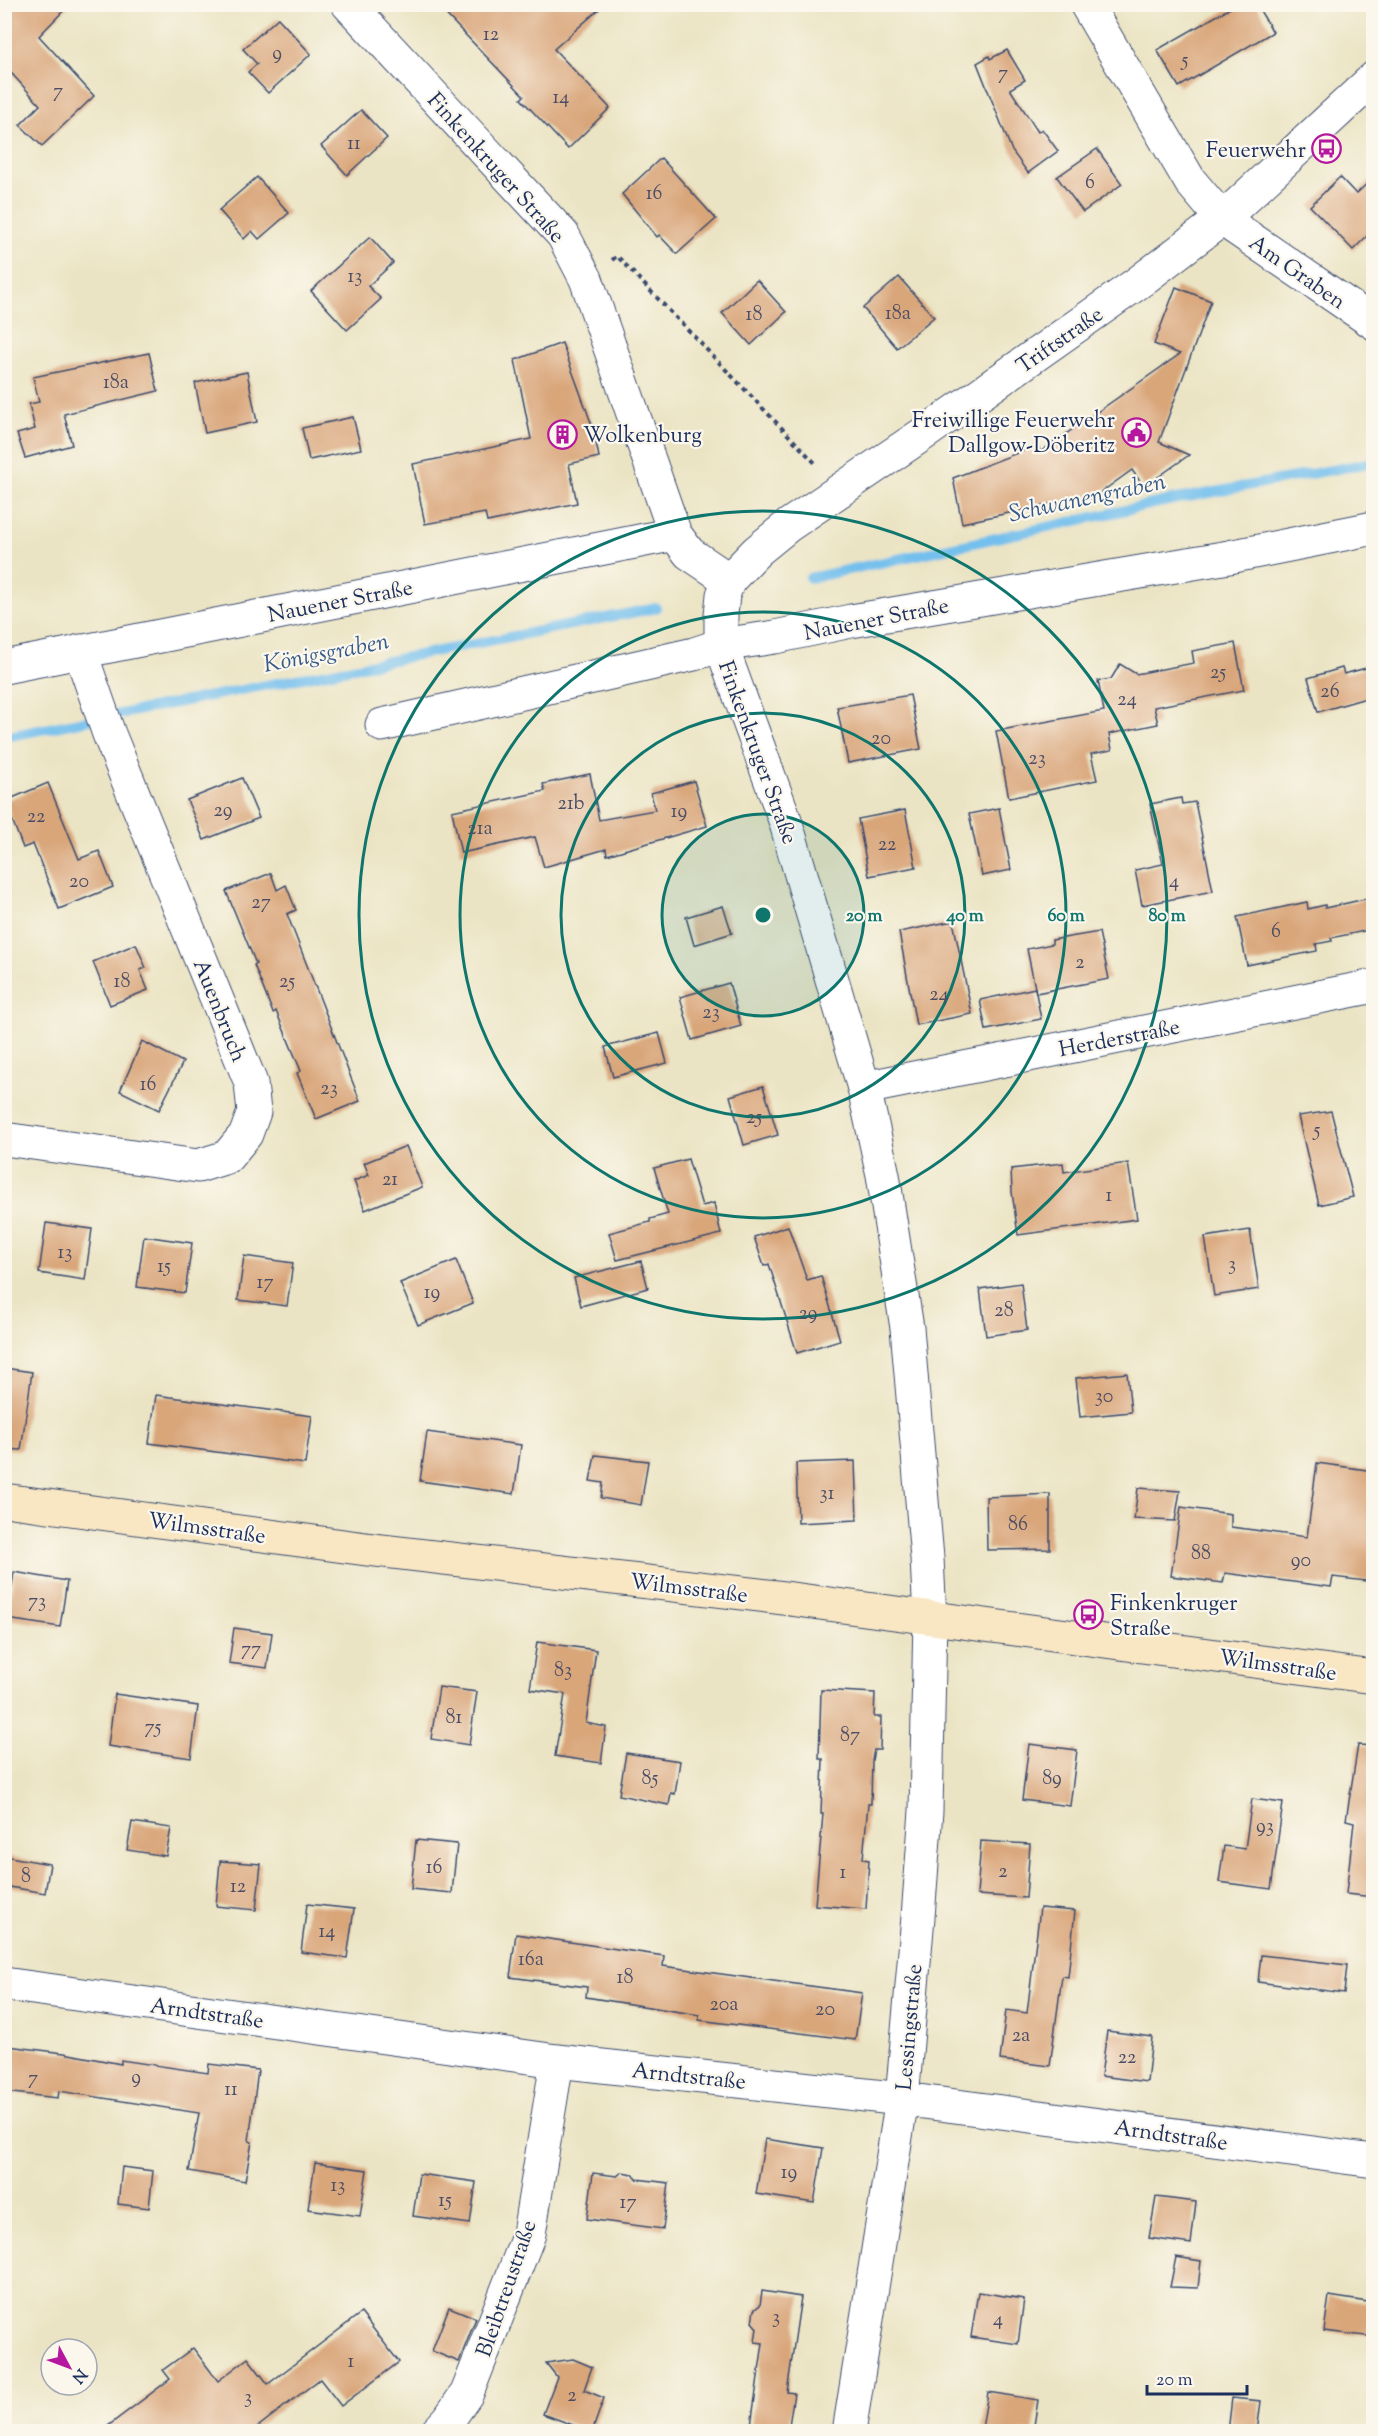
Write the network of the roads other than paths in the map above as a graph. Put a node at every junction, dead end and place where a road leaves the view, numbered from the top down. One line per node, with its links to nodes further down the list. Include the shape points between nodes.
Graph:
1 (348, 4): 7 (street, Finkenkruger Straße, via 562,235 586,279)
2 (1086, 4): 4 (street, via 1191,181)
3 (1374, 78): 4 (street, Triftstraße)
4 (1222, 219): 5 (street, Am Graben); 8 (street, Triftstraße, via 765,544)
5 (1374, 323)
6 (1374, 528): 9 (street, Nauener Straße)
7 (675, 534): 8 (street, Finkenkruger Straße, via 689,553); 10 (street, Nauener Straße)
8 (729, 580): 9 (street, Finkenkruger Straße, via 723,596)
9 (721, 645): 12 (street, Nauener Straße); 14 (street, Finkenkruger Straße, via 785,820)
10 (80, 651): 11 (street, Nauener Straße); 15 (street, Auenbruch, via 109,734 251,1083 254,1112 246,1134 226,1157 198,1166)
11 (4, 667)
12 (382, 725)
13 (1374, 986): 14 (street, Herderstraße)
14 (864, 1088): 17 (street, Finkenkruger Straße, via 883,1175 907,1328)
15 (4, 1139)
16 (4, 1500): 17 (street, Wilmsstraße)
17 (930, 1618): 18 (street, Wilmsstraße); 21 (street, Lessingstraße, via 926,1811)
18 (1374, 1677)
19 (4, 1984): 20 (street, Arndtstraße)
20 (557, 2061): 21 (street, Arndtstraße); 23 (street, Bleibtreustraße, via 529,2234 467,2393)
21 (902, 2099): 22 (street, Arndtstraße); 24 (street, Lessingstraße)
22 (1374, 2161)
23 (437, 2432)
24 (849, 2432)

